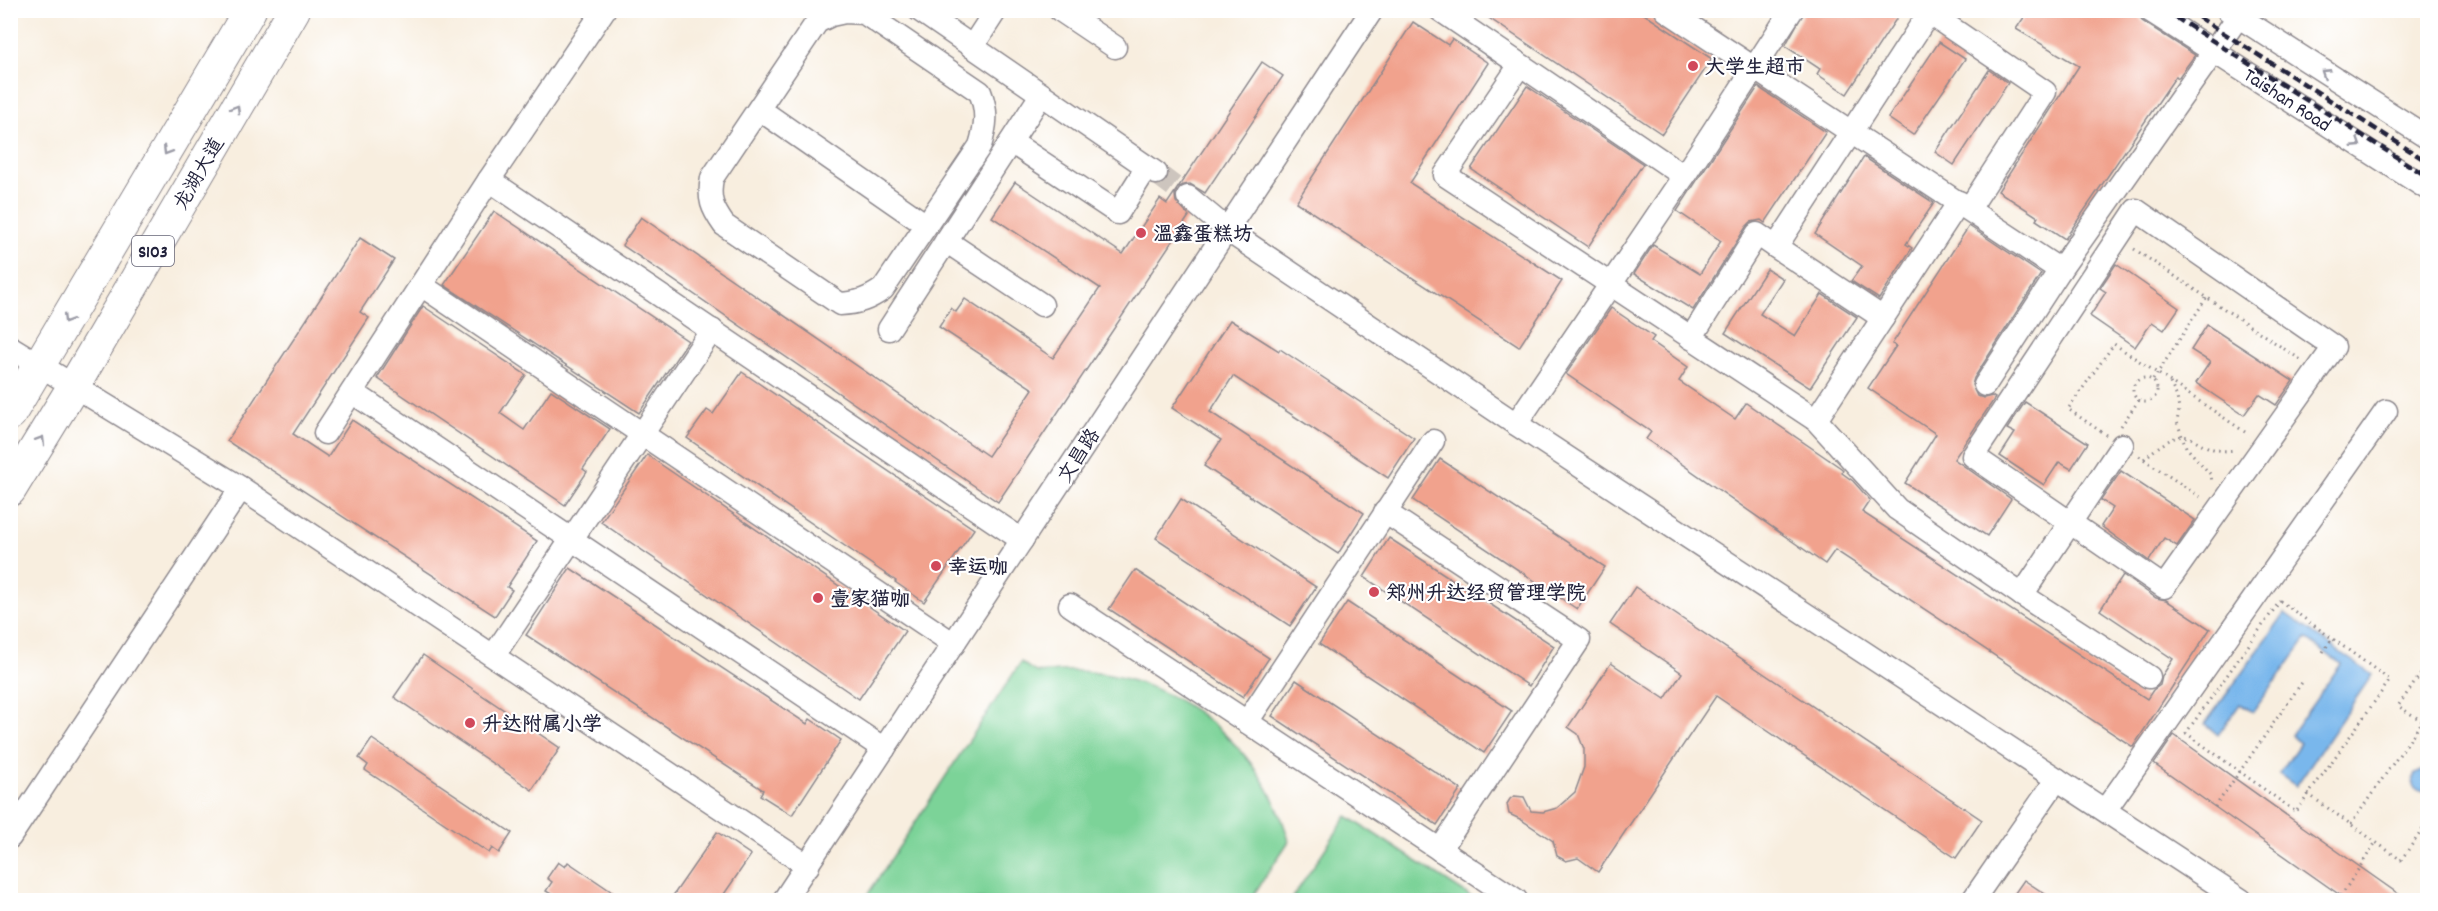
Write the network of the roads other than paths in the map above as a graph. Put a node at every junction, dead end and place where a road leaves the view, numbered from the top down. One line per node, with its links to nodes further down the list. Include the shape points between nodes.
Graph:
1 (250, 10): 42 (highway, 龙湖大道 / S103, one-way to 42)
2 (294, 10): 43 (highway, 龙湖大道 / S103, one-way to 2)
3 (604, 10): 25 (street)
4 (919, 10): 14 (street)
5 (996, 10): 14 (street)
6 (1060, 10): 15 (street)
7 (1372, 10): 30 (street, 文昌路)
8 (1440, 10): 17 (street)
9 (1666, 10): 18 (street)
10 (1792, 10): 18 (street)
11 (2149, 10): 16 (street, Taishan Road)
12 (2233, 14): 16 (street); 22 (street, one-way to 12)
13 (821, 16): 20 (street); 29 (street, via 864,13 980,92 986,124 980,146)
14 (972, 47): 19 (street)
15 (1115, 47)
16 (2214, 52): 26 (street, Taishan Road, one-way to 26); 33 (street)
17 (1520, 65): 24 (street); 34 (street, via 1445,175)
18 (1753, 68): 21 (street); 24 (street)
19 (1041, 95): 23 (street); 23 (street, via 1152,170 1118,213)
20 (759, 109): 29 (street); 29 (street, via 712,178 711,202 724,225 840,304 869,299 883,289)
21 (1851, 132): 28 (street); 28 (street, via 1929,13 2045,92); 32 (street)
22 (2427, 138)
23 (1011, 142): 31 (street)
24 (1684, 176): 34 (street)
25 (489, 180): 35 (street); 39 (street)
26 (2427, 189)
27 (1188, 197): 30 (street)
28 (1964, 206): 33 (street); 37 (street)
29 (926, 225)
30 (1222, 226): 49 (street); 59 (street, 文昌路)
31 (946, 241): 36 (street); 38 (street)
32 (1776, 247): 37 (street); 40 (street, via 1757,234)
33 (2060, 270): 44 (street)
34 (1610, 284): 40 (street); 49 (street)
35 (421, 285): 45 (street); 51 (street)
36 (1042, 305)
37 (1883, 318): 48 (street)
38 (889, 329)
39 (712, 330): 51 (street); 59 (street)
40 (1691, 338): 48 (street)
41 (10, 347): 42 (street)
42 (40, 364): 43 (street); 47 (highway, 龙湖大道 / S103)
43 (75, 384): 54 (street); 55 (highway, 龙湖大道 / S103, one-way to 43)
44 (1985, 385)
45 (352, 392): 50 (street); 58 (street)
46 (2386, 411): 68 (street)
47 (10, 414)
48 (1816, 420): 60 (street, via 1897,509)
49 (1516, 424): 67 (street)
50 (325, 433)
51 (642, 434): 58 (street); 62 (street)
52 (1433, 441): 56 (street)
53 (2117, 442): 57 (street)
54 (241, 488): 63 (street); 69 (street)
55 (10, 489)
56 (1385, 512): 65 (street); 70 (street, via 1579,640)
57 (2070, 524): 57 (street, via 1973,456 2136,210 2334,347 2215,507 2164,587); 60 (street)
58 (571, 539): 63 (street); 66 (street)
59 (1022, 540): 62 (street, 文昌路)
60 (2022, 595): 64 (street)
61 (1070, 605): 65 (street)
62 (954, 644): 66 (street, 文昌路)
63 (494, 655): 71 (street)
64 (2149, 677)
65 (1246, 722): 70 (street)
66 (884, 749): 71 (street, 文昌路)
67 (2057, 779): 74 (street); 75 (street)
68 (2108, 806)
69 (10, 837)
70 (1440, 850): 73 (street)
71 (808, 866): 72 (street, 文昌路)
72 (784, 900)
73 (1516, 900)
74 (1973, 900)
75 (2241, 900)

